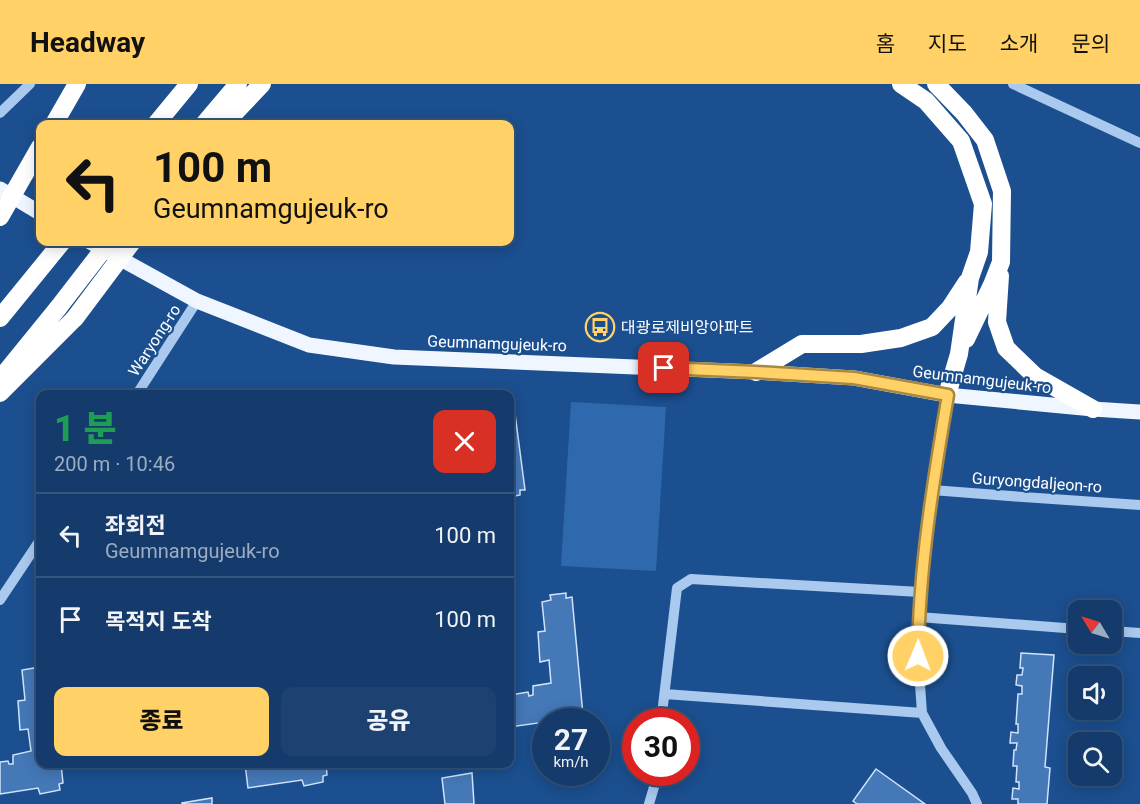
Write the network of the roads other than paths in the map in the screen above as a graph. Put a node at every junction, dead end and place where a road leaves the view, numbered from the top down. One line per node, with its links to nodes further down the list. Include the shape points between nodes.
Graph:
1 (30, 84): 9 (street)
2 (77, 84): 10 (highway)
3 (189, 84): 11 (highway)
4 (238, 84): 12 (highway)
5 (262, 84): 13 (highway)
6 (901, 84): 24 (highway, via 926,101 961,141 983,204 979,252)
7 (936, 84): 23 (highway, via 985,140 1002,191)
8 (1013, 84): 14 (street)
9 (0, 112)
10 (56, 120)
11 (159, 120)
12 (207, 120)
13 (229, 120)
14 (1140, 143)
15 (36, 154): 18 (highway, bridge)
16 (0, 189): 17 (main road)
17 (36, 211)
18 (0, 217)
19 (59, 246): 26 (highway)
20 (97, 246): 25 (main road, Geumnamgujeuk-ro)
21 (106, 246): 29 (highway, bridge)
22 (129, 246): 31 (highway, bridge, via 75,318)
23 (1001, 262): 27 (highway); 33 (highway, via 997,322 1006,348 1035,376)
24 (970, 278): 27 (highway); 28 (highway, via 950,309 932,327 901,338 861,344 802,344)
25 (197, 302): 28 (main road, Geumnamgujeuk-ro, via 309,345 394,357); 30 (street, Waryong-ro)
26 (0, 318)
27 (959, 354): 32 (highway)
28 (756, 372): 32 (main road, Geumnamgujeuk-ro, via 854,378)
29 (0, 379)
30 (139, 390)
31 (0, 393)
32 (948, 395): 33 (main road, Geumnamgujeuk-ro); 35 (street)
33 (1093, 409): 34 (main road, Geumnamgujeuk-ro)
34 (1140, 412)
35 (932, 490): 36 (street, Guryongdaljeon-ro); 38 (street)
36 (1140, 504)
37 (36, 546): 39 (street)
38 (920, 592): 40 (street); 44 (street, via 691,579 677,588)
39 (0, 600)
40 (918, 617): 41 (street); 46 (street)
41 (1068, 628)
42 (1122, 632): 43 (street)
43 (1140, 633)
44 (664, 694): 45 (street); 46 (street)
45 (662, 708)
46 (922, 713): 49 (street)
47 (654, 786): 48 (street)
48 (649, 804)
49 (977, 804)

